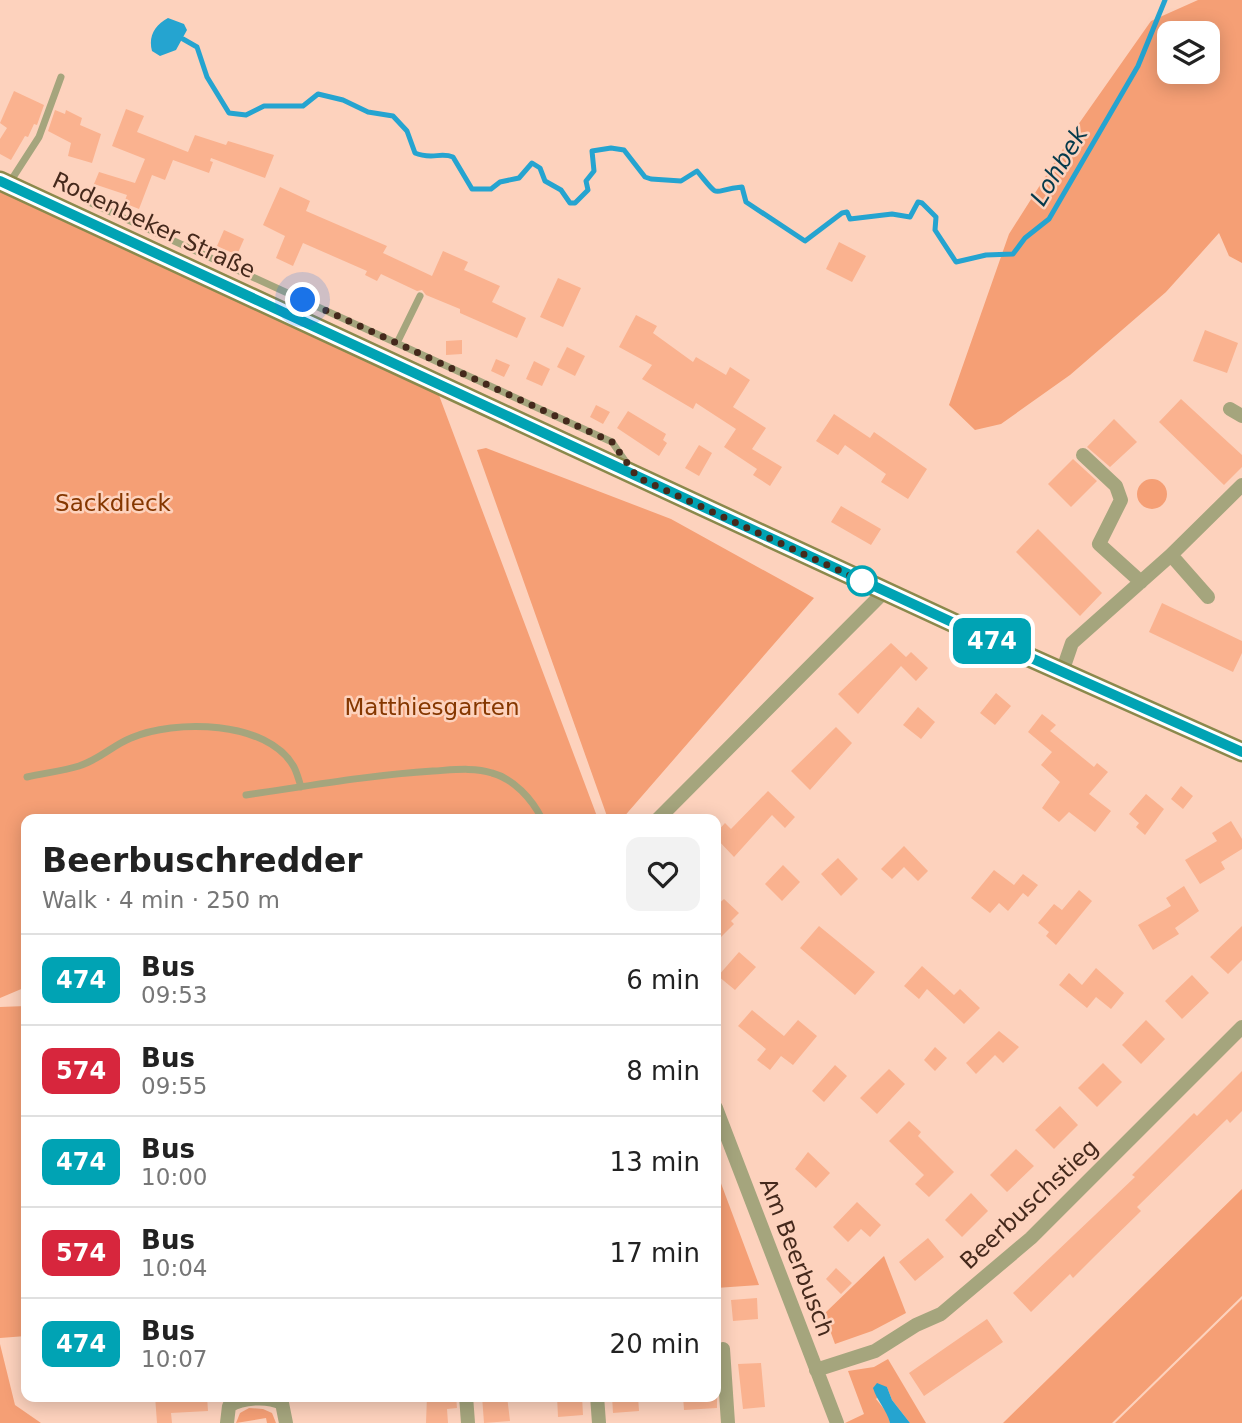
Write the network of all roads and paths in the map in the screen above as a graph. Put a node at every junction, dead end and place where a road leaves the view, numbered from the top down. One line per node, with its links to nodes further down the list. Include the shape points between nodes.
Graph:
1 (61, 76): 2 (lane, via 39,137)
2 (4, 183): 7 (street, Rodenbeker Straße)
3 (89, 202): 5 (lane)
4 (420, 296): 5 (lane)
5 (397, 343): 7 (lane, via 612,442)
6 (1083, 455): 10 (street, via 1116,486 1121,500 1099,544)
7 (637, 477): 11 (street, Rodenbeker Straße)
8 (1242, 485): 9 (street)
9 (1171, 555): 10 (street); 12 (street)
10 (1141, 582): 13 (street, via 1072,643)
11 (885, 591): 13 (street, Rodenbeker Straße); 19 (street)
12 (1208, 597)
13 (1062, 673): 14 (street, Rodenbeker Straße)
14 (1242, 752)
15 (27, 777): 16 (lane, via 80,765 129,738 159,729 233,728 268,743 293,765)
16 (301, 787): 17 (lane); 18 (lane, via 397,773 491,772 520,790)
17 (246, 795)
18 (540, 814)
19 (663, 814)
20 (1242, 1027): 23 (street, Beerbuschstieg, via 1031,1238 941,1314 875,1350)
21 (721, 1121): 23 (street, Am Beerbusch)
22 (723, 1349): 33 (street)
23 (816, 1370): 28 (street, Am Beerbusch)
24 (225, 1402): 29 (street)
25 (280, 1402): 30 (street)
26 (466, 1402): 31 (street)
27 (597, 1402): 32 (street)
28 (834, 1422)
29 (227, 1423)
30 (286, 1423)
31 (468, 1423)
32 (599, 1423)
33 (728, 1423)

